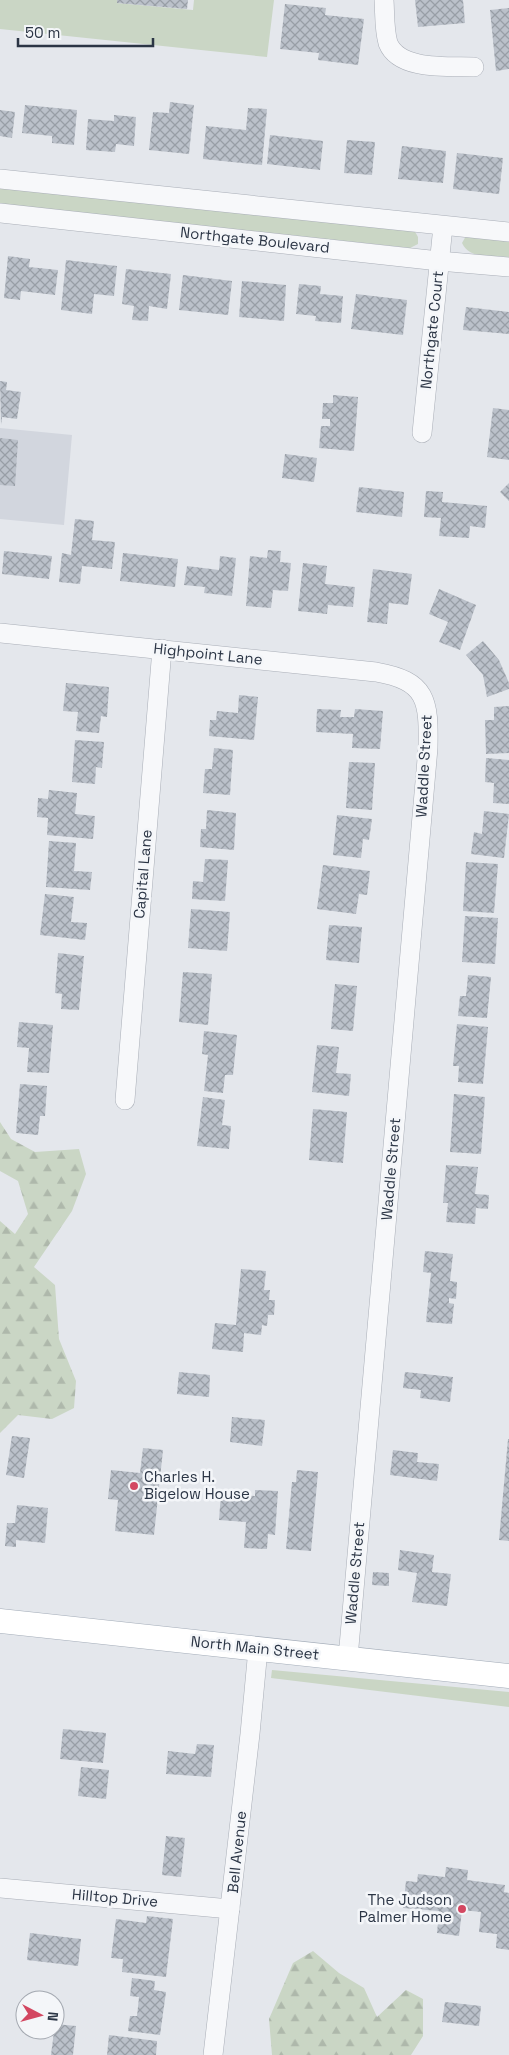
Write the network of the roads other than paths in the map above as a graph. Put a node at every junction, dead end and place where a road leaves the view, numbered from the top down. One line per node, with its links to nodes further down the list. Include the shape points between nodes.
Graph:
1 (384, 0): 2 (street, via 385,29 396,55 407,62)
2 (474, 67)
3 (0, 179): 5 (street)
4 (0, 213): 7 (street, Northgate Boulevard)
5 (443, 226): 6 (street); 7 (street, Northgate Court)
6 (509, 232)
7 (439, 261): 8 (street, Northgate Boulevard); 9 (street, Northgate Court)
8 (509, 267)
9 (422, 433)
10 (0, 633): 11 (street, Highpoint Lane)
11 (162, 649): 12 (street, Highpoint Lane, via 376,672 402,678); 13 (street, Capital Lane)
12 (414, 685): 16 (street, Waddle Street, via 427,707 428,748)
13 (125, 1100)
14 (0, 1621): 15 (main road, North Main Street)
15 (258, 1649): 16 (main road, North Main Street); 19 (street, Bell Avenue)
16 (348, 1658): 17 (main road, North Main Street)
17 (509, 1676)
18 (0, 1888): 19 (street, Hilltop Drive)
19 (230, 1909): 20 (street, Bell Avenue)
20 (213, 2055)

